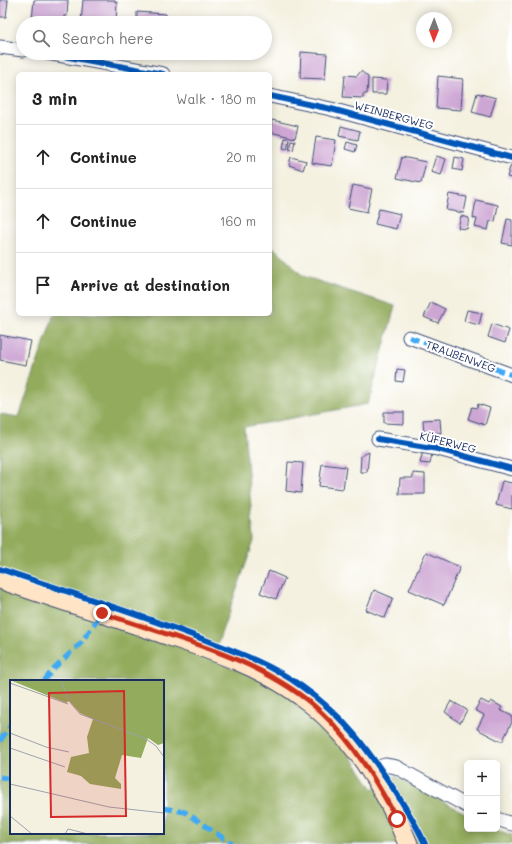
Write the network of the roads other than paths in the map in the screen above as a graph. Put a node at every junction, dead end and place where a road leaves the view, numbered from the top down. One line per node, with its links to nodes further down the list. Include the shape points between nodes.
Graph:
1 (0, 47): 2 (street)
2 (16, 49)
3 (85, 60): 4 (street)
4 (152, 72)
5 (272, 96): 6 (street, WEINBERGWEG, via 331,109)
6 (512, 158)
7 (409, 337): 8 (street, TRAUBENWEG)
8 (512, 375)
9 (378, 439): 10 (street, KÜFERWEG, via 438,449)
10 (512, 469)
11 (0, 579): 16 (main road, via 224,655 276,679 314,705 359,755 382,791)
12 (379, 767): 13 (street, via 385,764 396,768)
13 (464, 804)
14 (500, 820): 15 (street)
15 (512, 824)
16 (408, 844)

